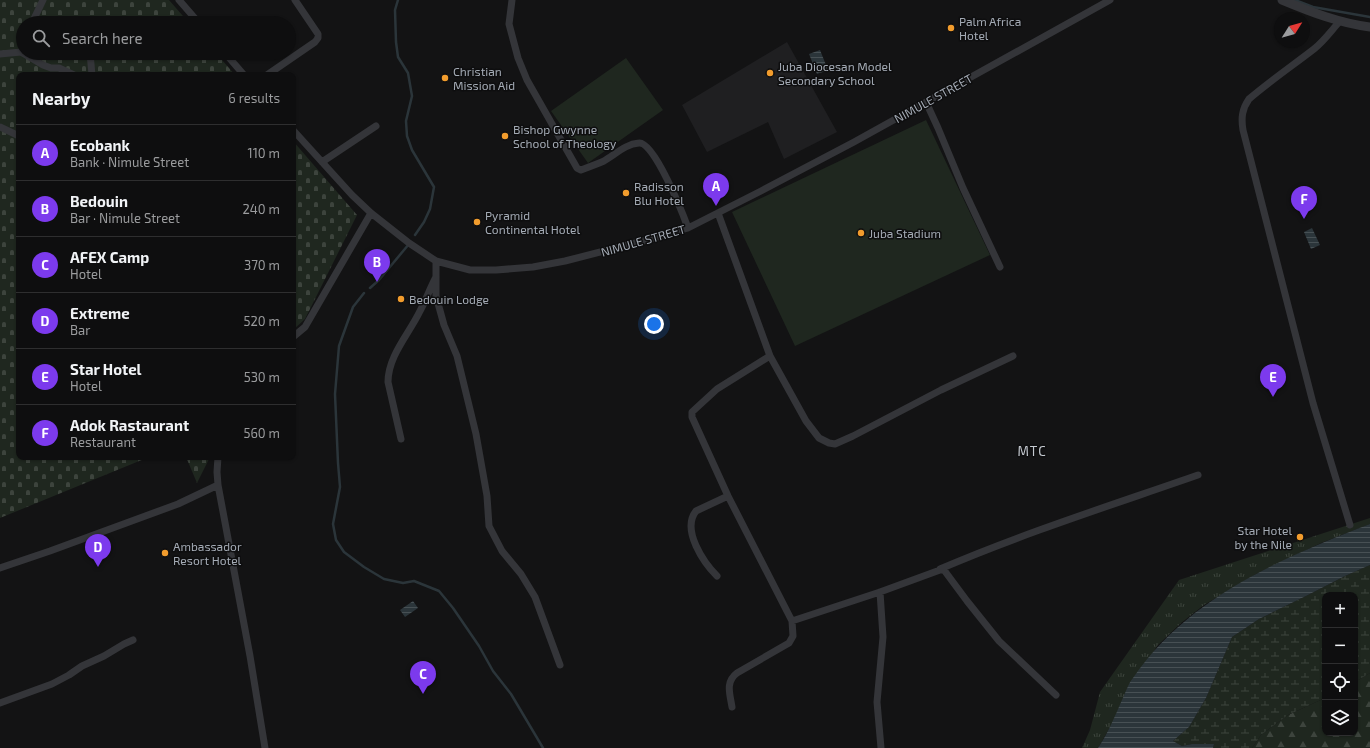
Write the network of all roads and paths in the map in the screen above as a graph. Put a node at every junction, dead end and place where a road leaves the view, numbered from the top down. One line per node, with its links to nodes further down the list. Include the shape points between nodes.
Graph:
1 (43, 0): 7 (street)
2 (179, 0): 8 (street)
3 (295, 0): 13 (street, via 318,34 316,42)
4 (512, 0): 30 (street, via 509,24 518,58 527,80 576,168 581,170 604,161 622,148 639,142 644,143 661,167 677,198)
5 (1110, 0): 22 (street, NIMULE STREET)
6 (1282, 0): 9 (street)
7 (35, 16)
8 (192, 16)
9 (1340, 22): 10 (street); 42 (street, via 1318,45 1249,99 1242,112 1242,120 1313,403)
10 (1370, 26)
11 (16, 51): 12 (street)
12 (0, 54)
13 (296, 55)
14 (36, 60): 18 (street, via 43,65)
15 (91, 60): 19 (street)
16 (231, 60): 20 (street)
17 (289, 60): 21 (street)
18 (68, 72)
19 (92, 72)
20 (241, 72)
21 (271, 72)
22 (926, 102): 29 (street, NIMULE STREET); 32 (street, via 962,188)
23 (376, 126): 27 (street)
24 (0, 127): 26 (street)
25 (296, 133): 27 (street, NIMULE STREET)
26 (16, 135)
27 (322, 162): 28 (street, NIMULE STREET)
28 (371, 213): 31 (street, NIMULE STREET); 34 (street, via 305,327)
29 (718, 214): 30 (street, NIMULE STREET); 35 (street)
30 (688, 228): 31 (street, NIMULE STREET, via 533,267 470,270)
31 (436, 261): 33 (street)
32 (1000, 267)
33 (436, 277): 37 (street, via 416,320 398,349 388,374); 49 (street, via 436,296 444,325 457,356 476,434 487,496 488,526 502,551 521,574 535,597)
34 (296, 334)
35 (770, 356): 36 (street, via 806,421 819,438 835,444); 41 (street, via 717,389 692,412)
36 (1013, 356)
37 (401, 439)
38 (218, 460): 40 (street)
39 (1198, 475): 44 (street, via 974,555)
40 (218, 485): 43 (street, via 178,504); 53 (street)
41 (728, 496): 45 (street, via 696,512 691,523 699,552); 47 (street)
42 (1350, 525)
43 (0, 568)
44 (940, 570): 46 (street); 50 (street, via 948,574 999,641)
45 (717, 576)
46 (880, 592): 47 (street); 54 (street, via 883,637 876,702)
47 (792, 621): 52 (street, via 793,636 789,643 737,673 730,680)
48 (133, 640): 51 (street, via 52,684)
49 (560, 665)
50 (1056, 695)
51 (0, 703)
52 (732, 707)
53 (265, 748)
54 (881, 748)

